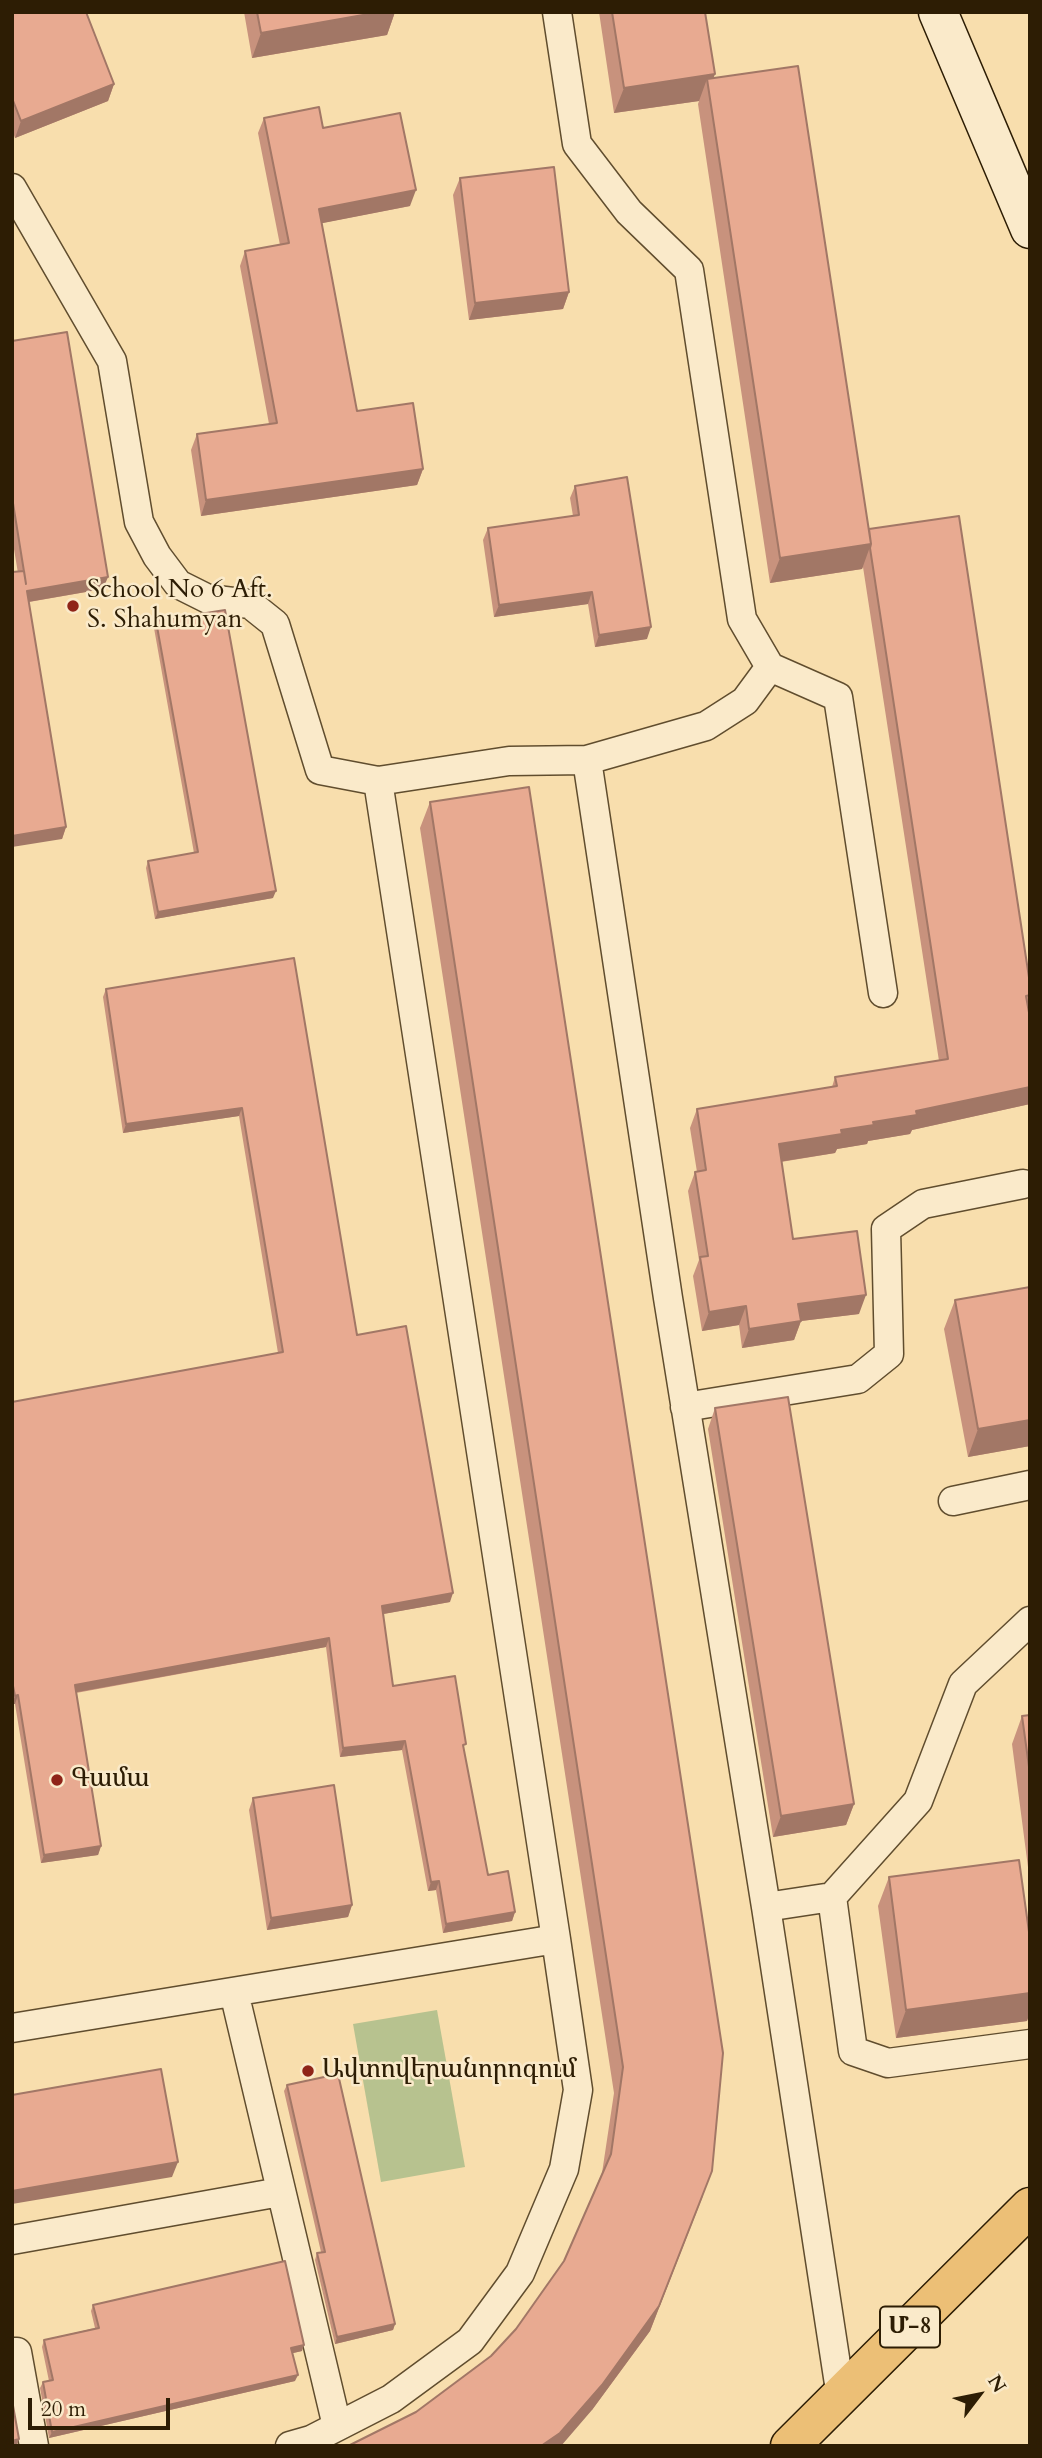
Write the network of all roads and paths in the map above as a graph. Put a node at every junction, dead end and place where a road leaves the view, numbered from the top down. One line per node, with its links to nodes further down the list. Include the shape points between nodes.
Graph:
1 (557, 12): 5 (lane, via 577,145 629,212 689,270 743,619)
2 (938, 12): 4 (street)
3 (12, 188): 7 (lane, via 112,361 139,522 157,556 178,584 208,599 250,604 275,624 320,770)
4 (1030, 229)
5 (770, 667): 6 (lane, via 746,701 706,726); 8 (lane, via 838,697)
6 (587, 760): 7 (lane, via 509,761); 10 (lane)
7 (378, 781): 16 (lane)
8 (883, 993)
9 (1023, 1184): 10 (lane, via 923,1203 886,1229 889,1354 858,1379)
10 (685, 1407): 15 (lane)
11 (1030, 1485): 12 (lane)
12 (953, 1501)
13 (1030, 1621): 14 (lane, via 963,1684 918,1801)
14 (832, 1897): 15 (lane); 19 (lane, via 853,2051 888,2063)
15 (766, 1907): 24 (lane)
16 (556, 1939): 17 (lane); 25 (lane, via 578,2090 564,2169 520,2273 470,2341 391,2399)
17 (234, 1992): 18 (lane); 20 (lane)
18 (12, 2028)
19 (1030, 2044)
20 (280, 2192): 22 (lane); 25 (lane)
21 (1030, 2207): 24 (highway, Մ-8)
22 (12, 2240)
23 (12, 2352): 26 (lane, via 17,2352)
24 (841, 2397): 28 (highway, Մ-8)
25 (337, 2426): 27 (lane)
26 (34, 2446)
27 (290, 2446)
28 (790, 2446)

